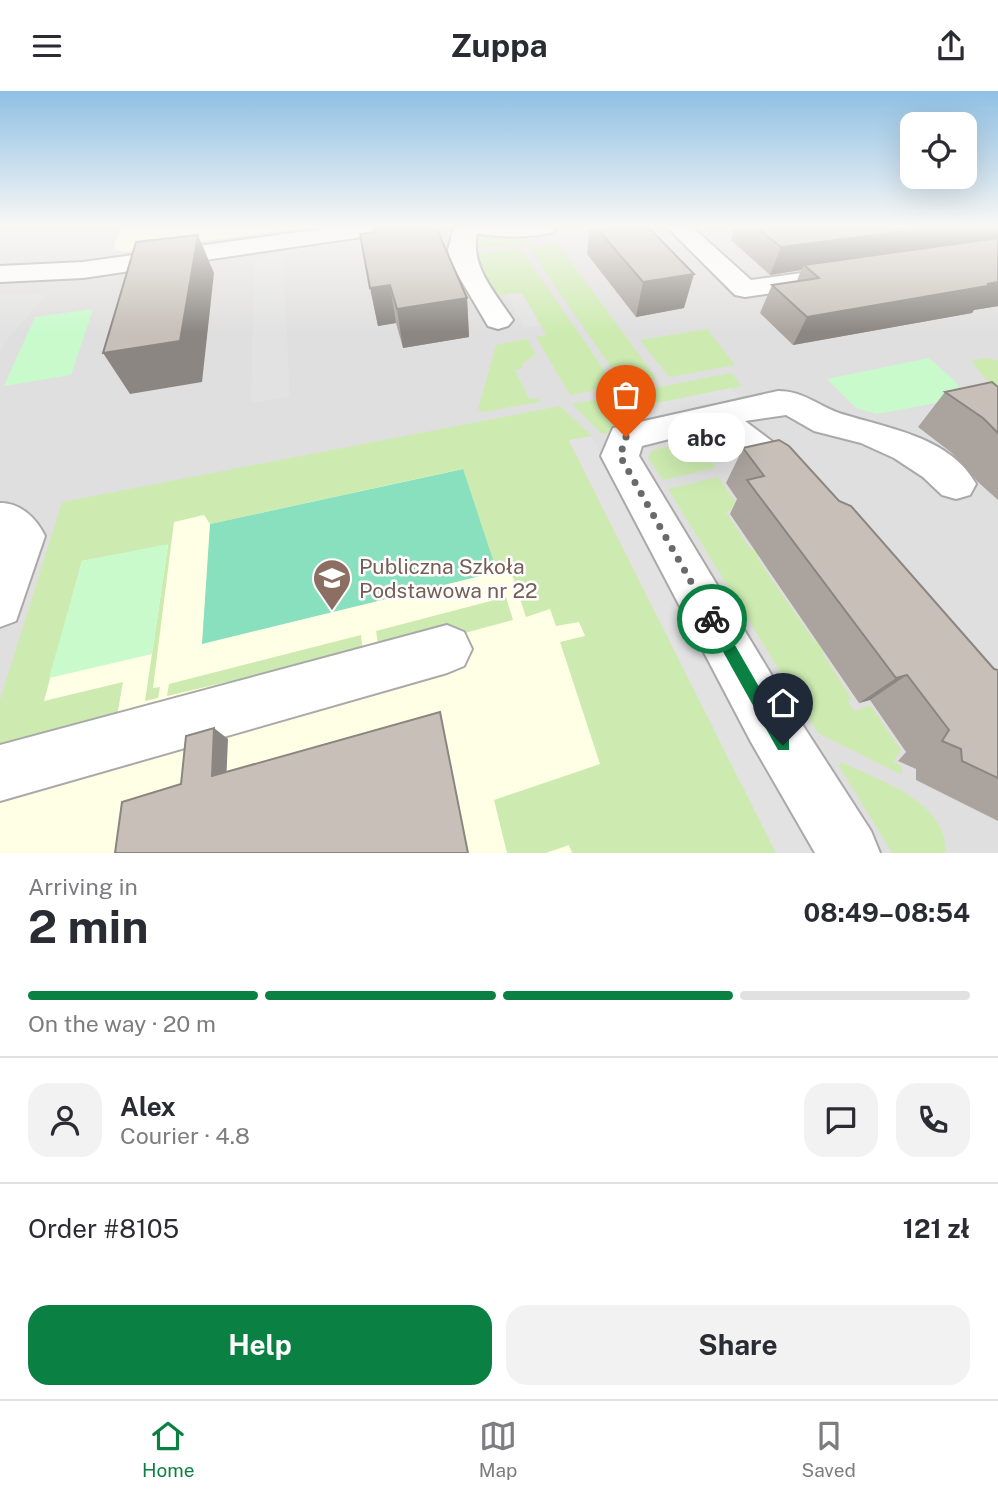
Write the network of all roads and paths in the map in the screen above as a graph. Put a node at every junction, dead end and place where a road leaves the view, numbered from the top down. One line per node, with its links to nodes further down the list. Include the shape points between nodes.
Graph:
1 (135, 263): 4 (street)
2 (464, 263): 6 (street)
3 (717, 263): 5 (street, via 745,289)
4 (0, 274)
5 (843, 275)
6 (498, 320)
7 (716, 415): 8 (street, via 792,403 827,422 907,448); 9 (street, via 785,469); 14 (street, via 626,437 620,456)
8 (956, 484)
9 (812, 500)
10 (0, 520): 11 (street, via 7,520 24,536)
11 (0, 606)
12 (446, 649): 13 (street)
13 (0, 773)
14 (849, 853)

